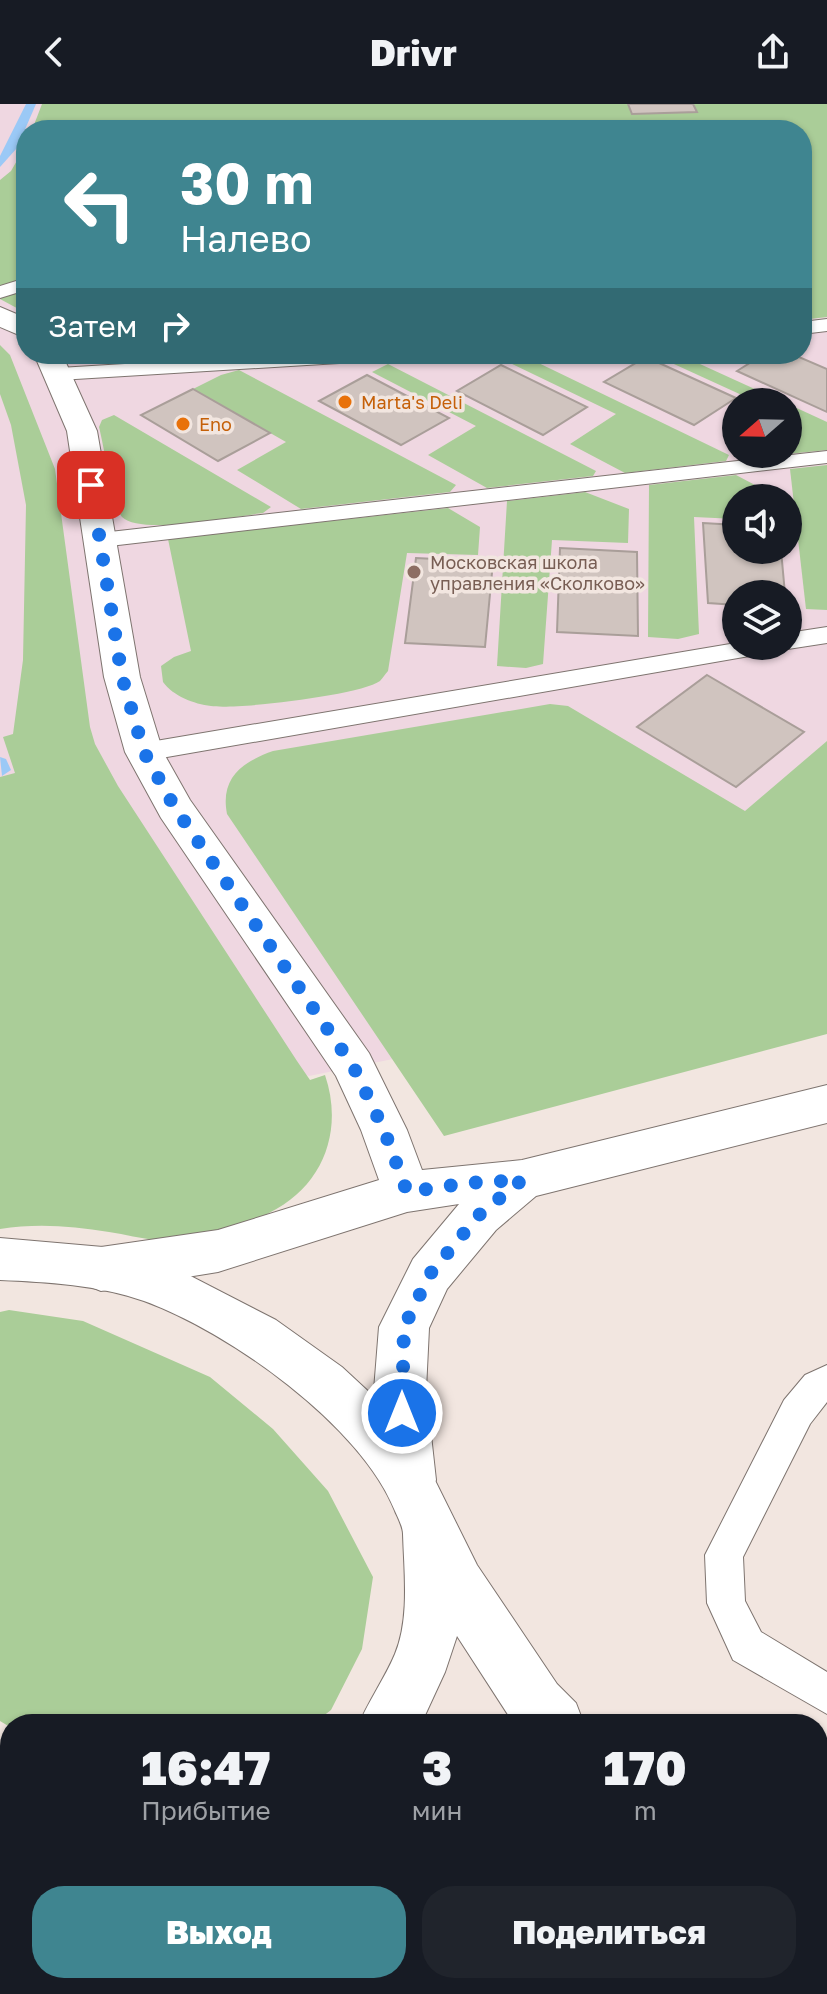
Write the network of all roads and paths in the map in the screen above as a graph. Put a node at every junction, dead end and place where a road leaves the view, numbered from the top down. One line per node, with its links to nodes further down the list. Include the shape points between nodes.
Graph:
1 (54, 364): 3 (street, via 82,431)
2 (827, 457): 3 (lane)
3 (101, 540): 7 (street, via 122,677)
4 (827, 635): 5 (lane)
5 (802, 639)
6 (722, 653): 7 (lane)
7 (144, 752): 10 (street, via 175,808 353,1066)
8 (827, 1104): 9 (street)
9 (522, 1180): 10 (street); 14 (street, via 479,1215 430,1274 404,1327 400,1390)
10 (407, 1192): 12 (street, via 218,1251)
11 (0, 1259): 12 (street)
12 (101, 1269): 14 (street, via 162,1286 304,1367 363,1420 397,1460)
13 (827, 1381): 15 (lane, via 797,1412 724,1555 726,1603 747,1646)
14 (418, 1504): 16 (street, via 431,1572 428,1639); 17 (street, via 446,1566)
15 (827, 1694)
16 (394, 1714)
17 (545, 1714)

